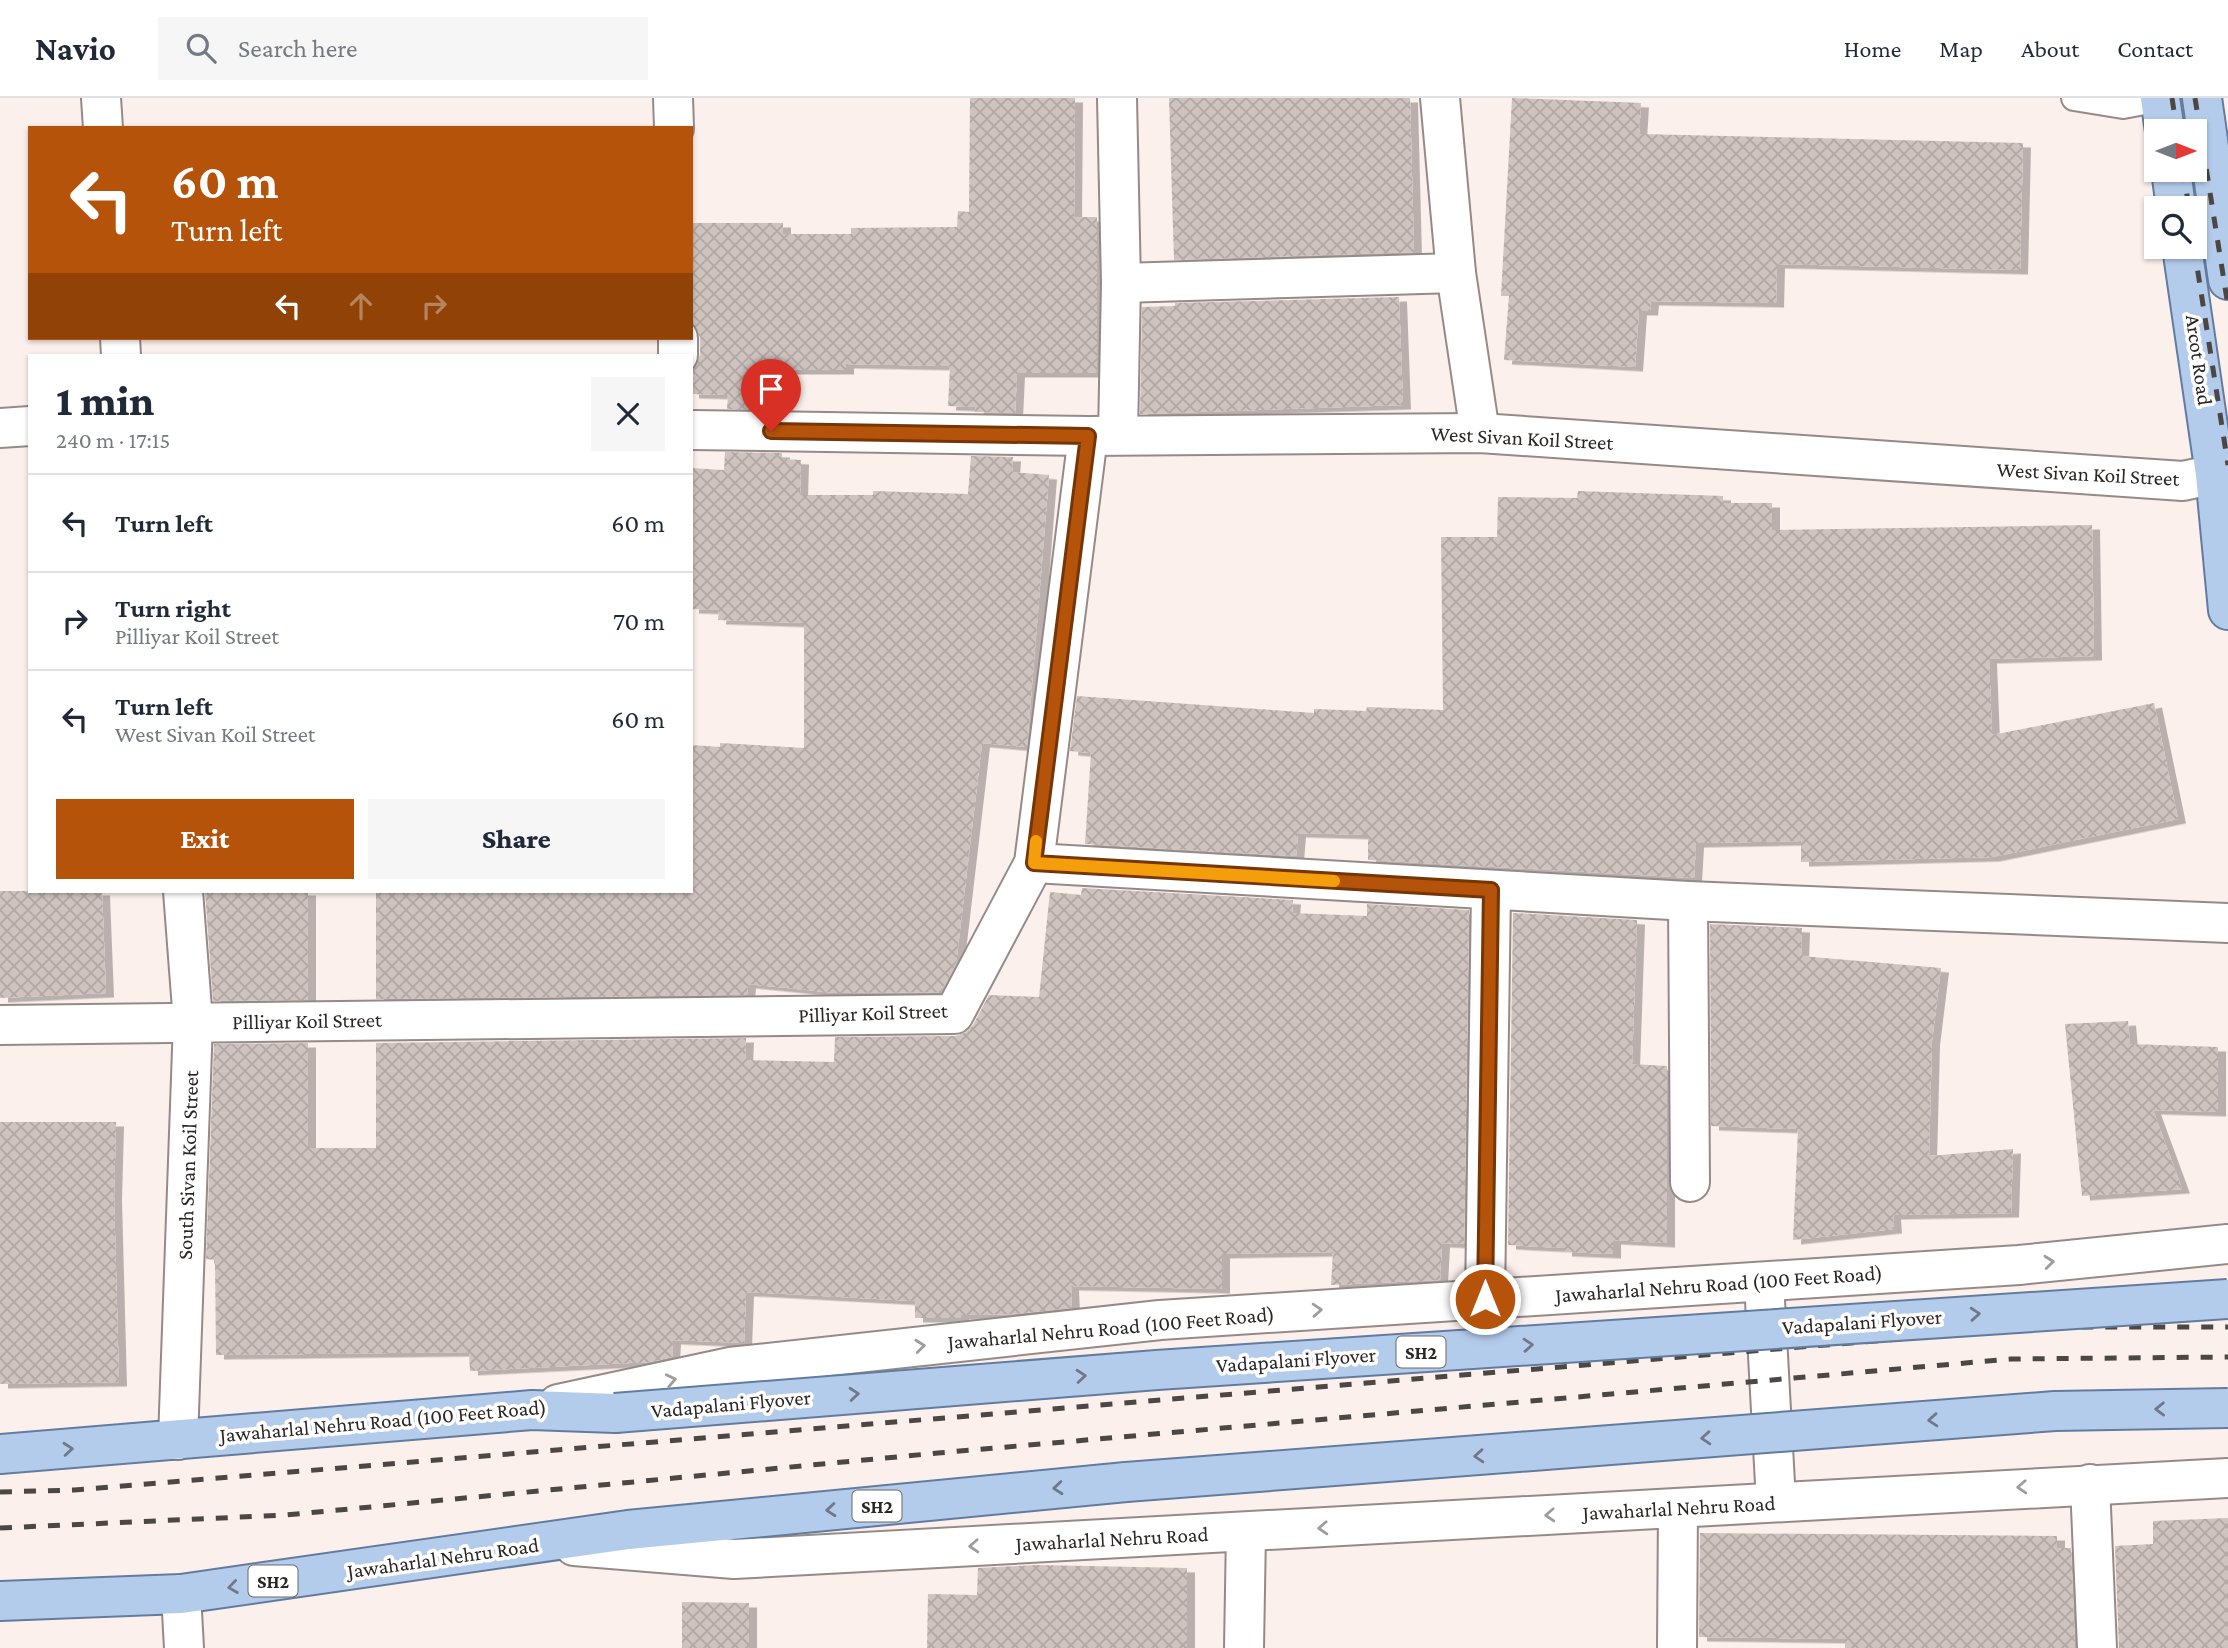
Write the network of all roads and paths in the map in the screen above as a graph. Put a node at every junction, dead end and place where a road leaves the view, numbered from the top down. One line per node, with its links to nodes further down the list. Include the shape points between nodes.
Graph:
1 (101, 98): 8 (street)
2 (673, 98): 9 (street)
3 (1117, 98): 13 (street, Pilliyar Koil Street)
4 (1440, 98): 11 (street)
5 (2074, 98): 7 (lane)
6 (2202, 98): 12 (main road)
7 (2162, 109)
8 (103, 126)
9 (674, 126)
10 (2184, 259): 12 (main road); 19 (main road, Arcot Road)
11 (1456, 273): 13 (street); 17 (street)
12 (2227, 273)
13 (1121, 283): 18 (street, Pilliyar Koil Street)
14 (28, 426): 15 (street)
15 (0, 428)
16 (693, 430): 18 (street, West Sivan Koil Street)
17 (1480, 433): 18 (street, West Sivan Koil Street); 19 (street, West Sivan Koil Street, via 2183,481)
18 (1103, 435): 21 (street, Pilliyar Koil Street)
19 (2215, 474): 20 (main road)
20 (2228, 610)
21 (1034, 863): 22 (street); 26 (street, Pilliyar Koil Street, via 954,1014)
22 (1491, 890): 24 (street); 31 (street)
23 (183, 893): 26 (street, South Sivan Koil Street)
24 (1688, 901): 25 (street); 28 (street)
25 (2228, 923)
26 (193, 1023): 27 (street); 35 (street, South Sivan Koil Street)
27 (0, 1025)
28 (1690, 1182)
29 (2228, 1244): 30 (street, Jawaharlal Nehru Road (100 Feet Road), one-way to 29, via 2019,1265)
30 (1764, 1282): 31 (street, Jawaharlal Nehru Road (100 Feet Road)); 39 (street)
31 (1485, 1299): 34 (street, Jawaharlal Nehru Road (100 Feet Road), one-way to 31, via 730,1367 1160,1320)
32 (2228, 1299): 34 (main road, Vadapalani Flyover / SH2, one-way to 32, bridge, via 615,1413 1157,1370)
33 (2228, 1408): 42 (main road, SH2, one-way to 42, bridge, via 2055,1411 1126,1482 628,1530)
34 (532, 1410): 35 (main road, Jawaharlal Nehru Road (100 Feet Road) / SH2)
35 (178, 1440): 36 (main road, Jawaharlal Nehru Road (100 Feet Road) / SH2, one-way to 35)
36 (0, 1454)
37 (2228, 1478): 38 (street, Jawaharlal Nehru Road)
38 (2090, 1484): 39 (street, Jawaharlal Nehru Road, one-way to 39); 48 (street)
39 (1776, 1502): 40 (street, Jawaharlal Nehru Road)
40 (1678, 1508): 41 (street, Jawaharlal Nehru Road, one-way to 41); 47 (street)
41 (1246, 1532): 42 (street, Jawaharlal Nehru Road, one-way to 42, via 734,1559); 46 (street)
42 (544, 1543): 43 (main road, Jawaharlal Nehru Road / SH2, one-way to 43)
43 (181, 1594): 44 (main road, Jawaharlal Nehru Road / SH2); 45 (street)
44 (0, 1601)
45 (184, 1648)
46 (1244, 1648)
47 (1677, 1648)
48 (2096, 1648)

